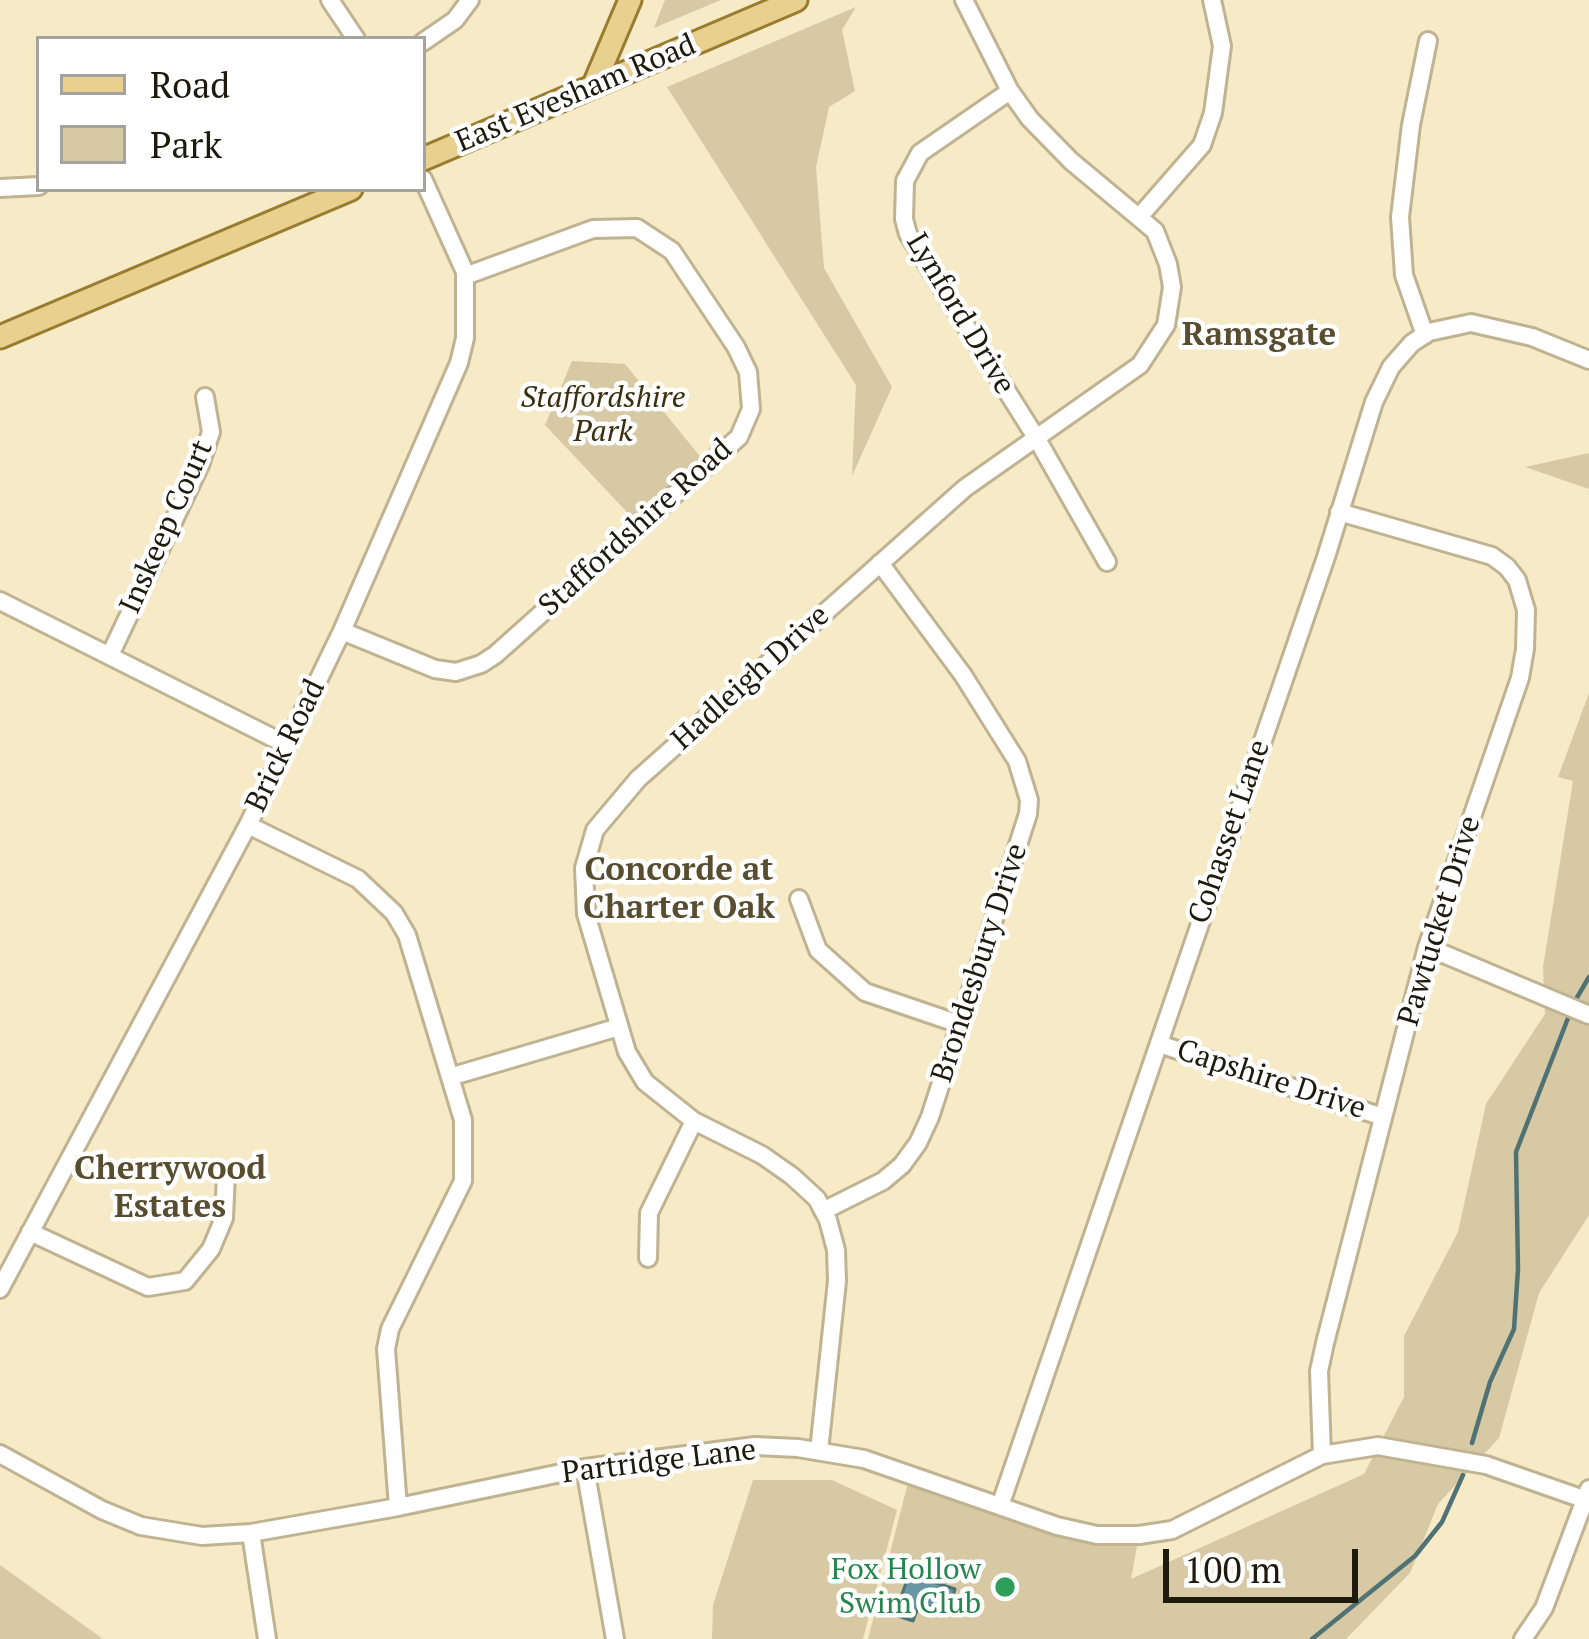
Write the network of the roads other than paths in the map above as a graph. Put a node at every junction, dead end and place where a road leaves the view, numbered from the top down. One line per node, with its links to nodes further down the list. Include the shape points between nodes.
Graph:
1 (329, 0): 7 (street)
2 (470, 0): 8 (street)
3 (630, 0): 10 (main road)
4 (796, 0): 10 (main road, East Evesham Road)
5 (964, 0): 11 (street, Hadleigh Drive)
6 (1213, 0): 17 (street, via 1222,46 1213,113 1202,145)
7 (354, 36)
8 (426, 40)
9 (1428, 41): 19 (street, via 1400,218 1403,275)
10 (593, 87): 12 (main road, East Evesham Road)
11 (1010, 91): 17 (street, Hadleigh Drive, via 1071,161); 23 (street, Lynford Drive, via 920,153 905,181 904,219)
12 (426, 158)
13 (36, 186): 15 (street)
14 (426, 186): 18 (street, Brick Road)
15 (0, 188)
16 (344, 192): 20 (main road)
17 (1139, 216): 23 (street, Hadleigh Drive, via 1168,263 1166,325 1140,365)
18 (465, 276): 28 (street, Brick Road, via 459,363); 28 (street, Staffordshire Road, via 593,229 638,228 672,251 736,347 751,410 739,437 481,664 435,669)
19 (1425, 335): 21 (street, via 1493,326); 24 (street, Cohasset Lane, via 1391,367 1374,402)
20 (0, 337)
21 (1589, 360)
22 (205, 397): 29 (street, Inskeep Court, via 211,432 200,465)
23 (1036, 439): 25 (street, Hadleigh Drive); 26 (street, Lynford Drive)
24 (1340, 512): 33 (street, Pawtucket Drive, via 1492,556 1517,580 1526,610 1520,677); 37 (street, Cohasset Lane)
25 (880, 562): 35 (street, Brondesbury Drive, via 1017,761 1029,800); 36 (street, Hadleigh Drive, via 638,779 595,830 584,868 586,914)
26 (1107, 562)
27 (0, 601): 29 (street)
28 (342, 631): 30 (street, Brick Road)
29 (110, 655): 30 (street)
30 (286, 745): 31 (street, Brick Road)
31 (248, 825): 38 (street, via 380,896 407,935); 43 (street, Brick Road)
32 (799, 899): 35 (street, via 818,950 865,992)
33 (1427, 947): 34 (street); 39 (street, Pawtucket Drive)
34 (1589, 1015)
35 (959, 1024): 42 (street, Brondesbury Drive, via 930,1117 902,1165)
36 (619, 1027): 38 (street); 40 (street, Hadleigh Drive, via 645,1082)
37 (1159, 1043): 39 (street, Capshire Drive); 51 (street, Cohasset Lane)
38 (453, 1076): 52 (street, via 463,1181 386,1349)
39 (1383, 1117): 48 (street, Pawtucket Drive, via 1319,1371)
40 (694, 1121): 42 (street, Hadleigh Drive, via 762,1155); 44 (street, via 649,1213)
41 (226, 1174): 43 (street, via 224,1219 185,1281 148,1287)
42 (823, 1211): 46 (street, via 837,1282)
43 (30, 1232): 45 (street, Brick Road)
44 (648, 1258)
45 (0, 1289)
46 (819, 1451): 49 (street, Partridge Lane, via 755,1447); 51 (street, Partridge Lane)
47 (0, 1454): 53 (street, Partridge Lane, via 141,1526 202,1536)
48 (1322, 1454): 50 (street, Partridge Lane, via 1408,1448); 51 (street, Partridge Lane, via 1172,1530 1097,1534)
49 (585, 1468): 52 (street, Partridge Lane); 55 (street)
50 (1588, 1497): 56 (street, via 1544,1608)
51 (1000, 1505)
52 (398, 1507): 53 (street, Partridge Lane)
53 (251, 1533): 54 (street)
54 (267, 1639)
55 (615, 1639)
56 (1523, 1639)

